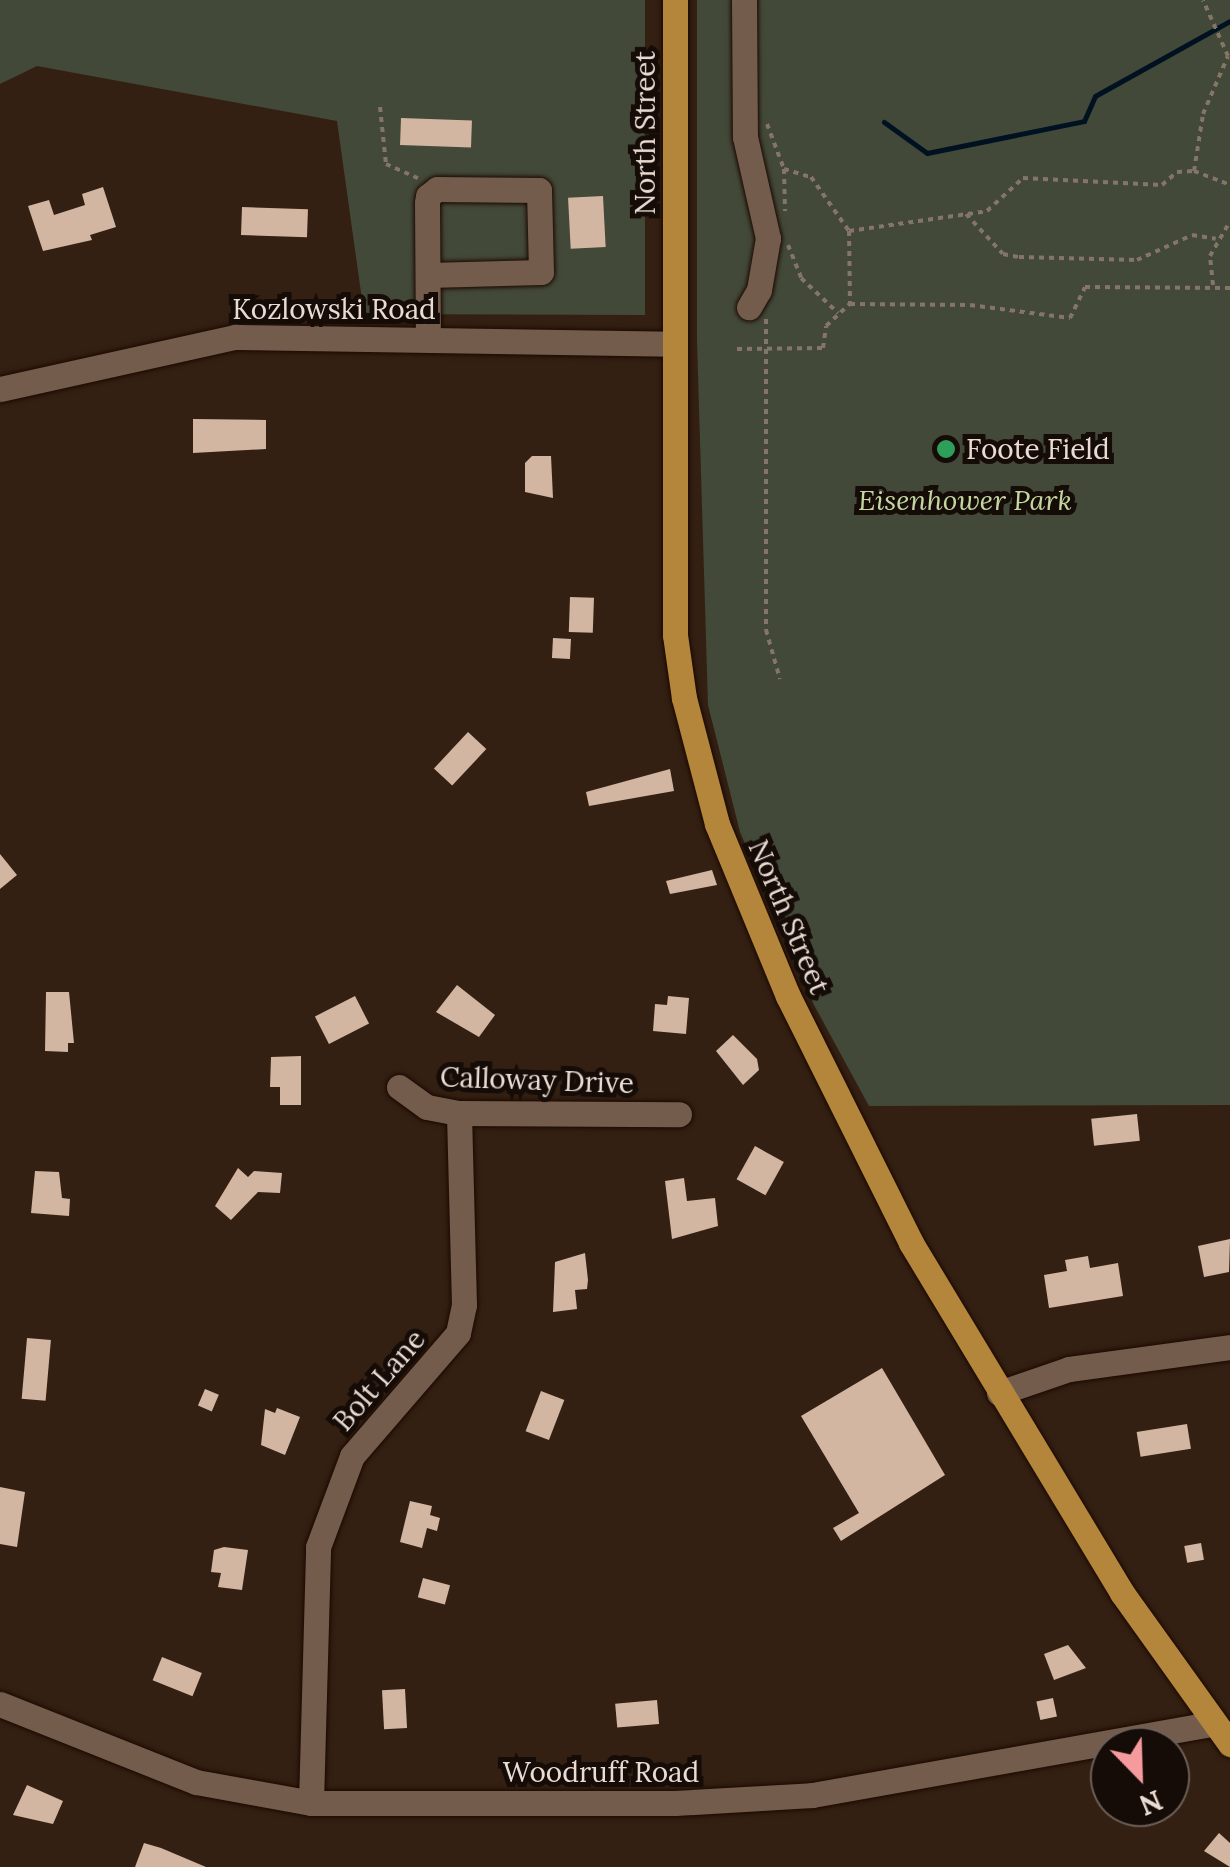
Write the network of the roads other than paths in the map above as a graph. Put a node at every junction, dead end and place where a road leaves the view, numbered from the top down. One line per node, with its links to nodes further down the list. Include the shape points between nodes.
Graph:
1 (675, 0): 6 (main road, North Street)
2 (744, 0): 4 (street, via 745,136 768,238)
3 (428, 275): 3 (street, via 432,192 540,190 545,268 535,275); 5 (street)
4 (758, 308)
5 (428, 337): 6 (street, Kozlowski Road); 7 (street, Kozlowski Road, via 235,337)
6 (674, 344): 12 (main road, North Street, via 675,635 699,766 788,996 911,1244)
7 (0, 389)
8 (399, 1086): 9 (street, Calloway Drive, via 426,1107)
9 (459, 1113): 10 (street, Calloway Drive); 16 (street, Bolt Lane, via 464,1304 458,1333 352,1456 318,1547)
10 (679, 1114)
11 (1230, 1346): 12 (street, via 1069,1369)
12 (998, 1393): 14 (main road, North Street)
13 (0, 1704): 16 (street, Woodruff Road, via 196,1782)
14 (1212, 1724): 15 (main road, North Street); 16 (street, Woodruff Road, via 812,1795 675,1803)
15 (1230, 1744)
16 (311, 1803)

